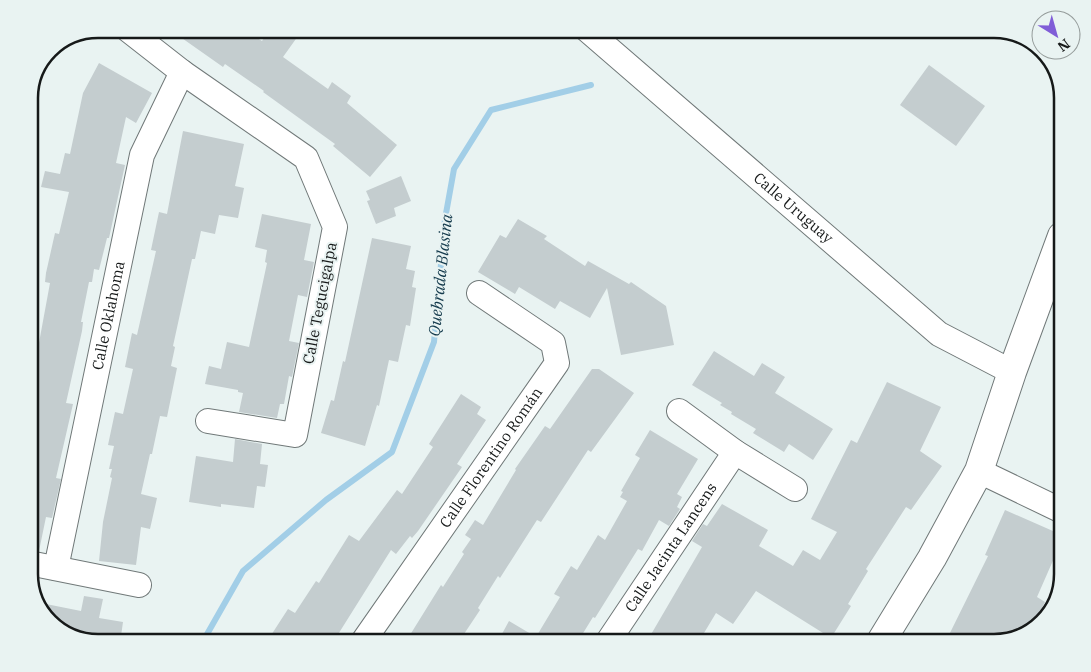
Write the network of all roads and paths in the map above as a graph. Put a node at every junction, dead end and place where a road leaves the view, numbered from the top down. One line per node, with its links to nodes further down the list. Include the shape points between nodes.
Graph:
1 (139, 38): 3 (street, Calle Tegucigalpa)
2 (596, 38): 6 (street, Calle Uruguay, via 939,334)
3 (182, 72): 8 (street, Calle Tegucigalpa, via 306,158 335,227 295,435); 14 (street, Calle Oklahoma, via 142,155)
4 (1053, 260): 6 (street)
5 (479, 293): 16 (street, Calle Florentino Román, via 553,342 557,362)
6 (1012, 372): 10 (street)
7 (679, 411): 9 (street)
8 (208, 421)
9 (735, 452): 11 (street); 17 (street, Calle Jacinta Lancens)
10 (979, 471): 12 (street); 18 (street, via 932,558)
11 (795, 489)
12 (1054, 507)
13 (38, 565): 14 (street)
14 (56, 568): 15 (street)
15 (139, 585)
16 (368, 634)
17 (613, 634)
18 (886, 634)

